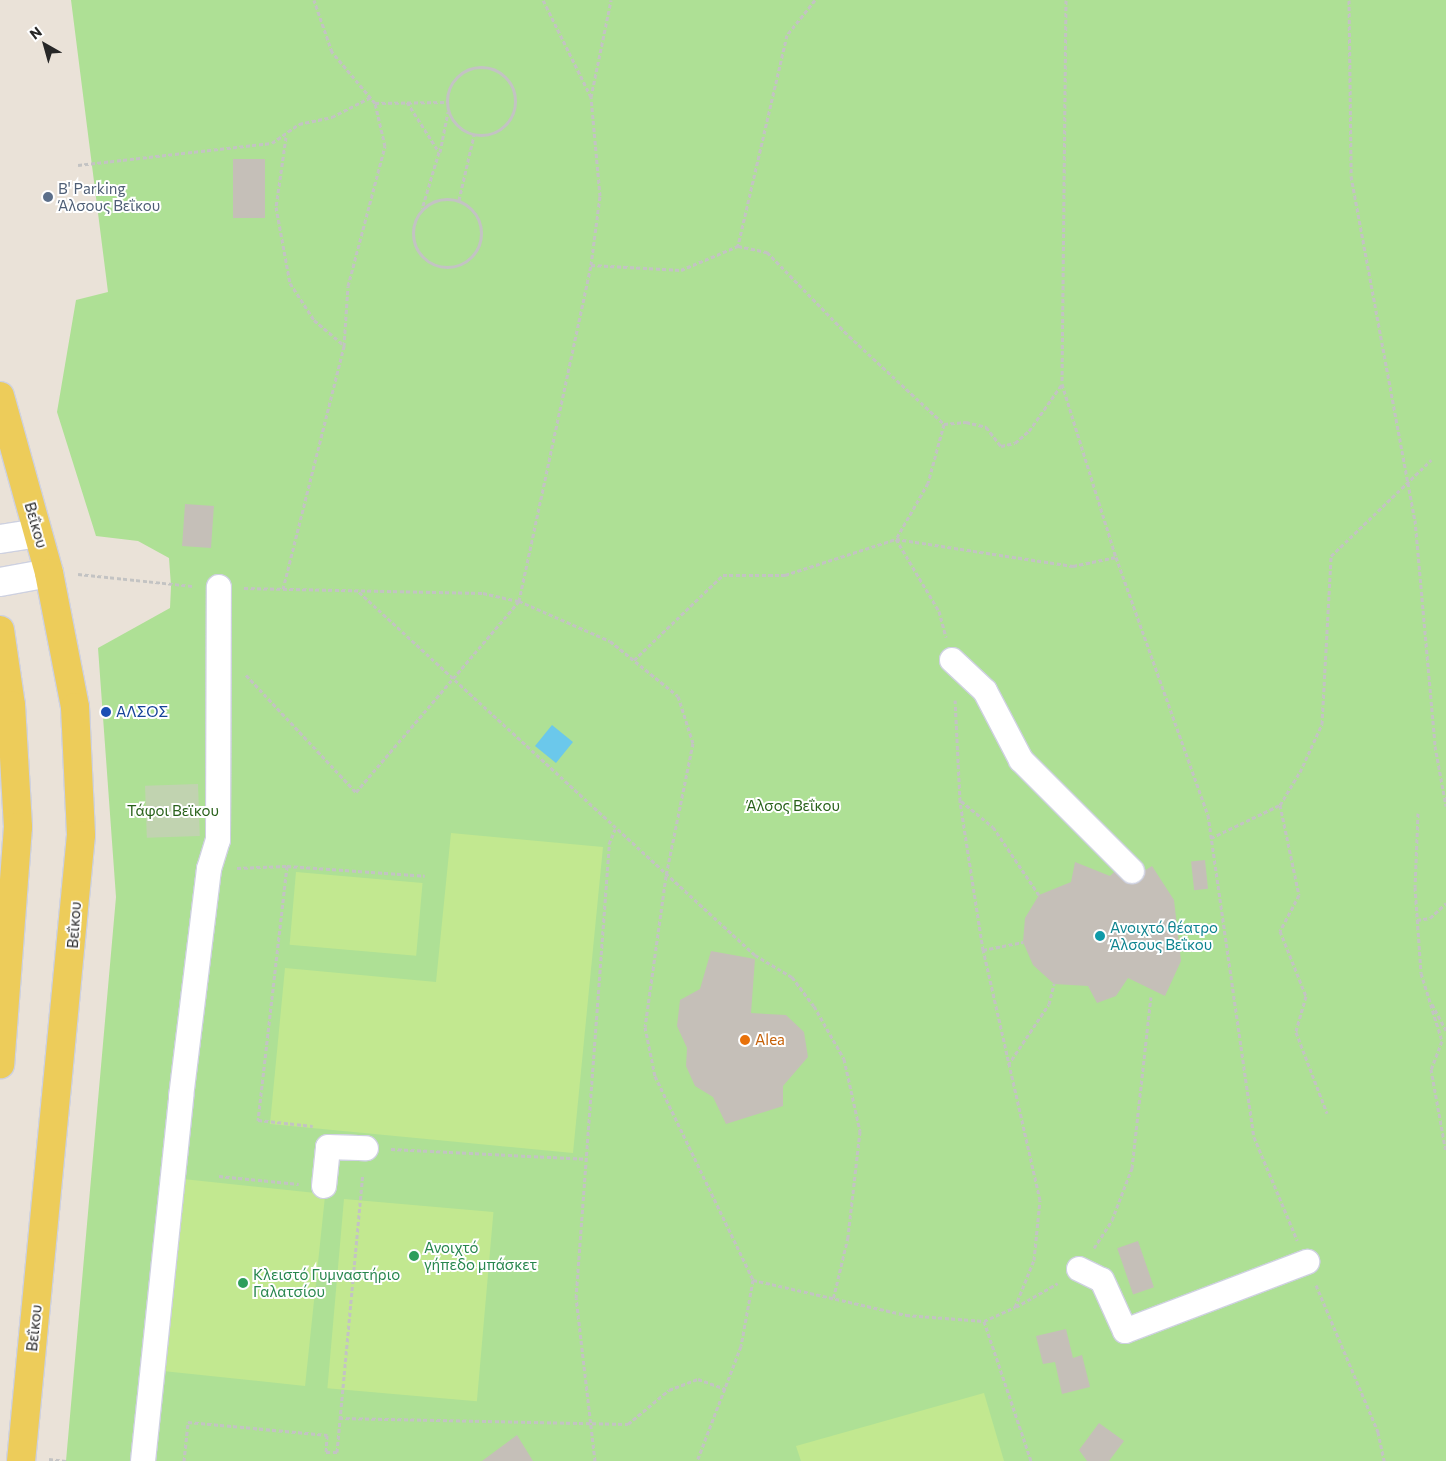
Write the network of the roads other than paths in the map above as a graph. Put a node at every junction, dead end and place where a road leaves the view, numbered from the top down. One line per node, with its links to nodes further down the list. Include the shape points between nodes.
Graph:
1 (0, 396): 2 (main road, Βεΐκου)
2 (38, 533): 3 (street); 4 (main road, Βεΐκου)
3 (0, 539)
4 (49, 573): 5 (street); 15 (main road, Βεΐκου, via 75,708 80,835)
5 (0, 582)
6 (219, 587): 16 (street, via 218,840 209,869)
7 (0, 630): 10 (main road, via 11,705 18,827)
8 (952, 660): 9 (street, via 985,691 1021,760)
9 (1132, 871)
10 (0, 1064)
11 (366, 1148): 12 (street, via 328,1147)
12 (324, 1186)
13 (1307, 1262): 14 (street, via 1125,1331 1102,1280)
14 (1079, 1269)
15 (21, 1461)
16 (143, 1461)

